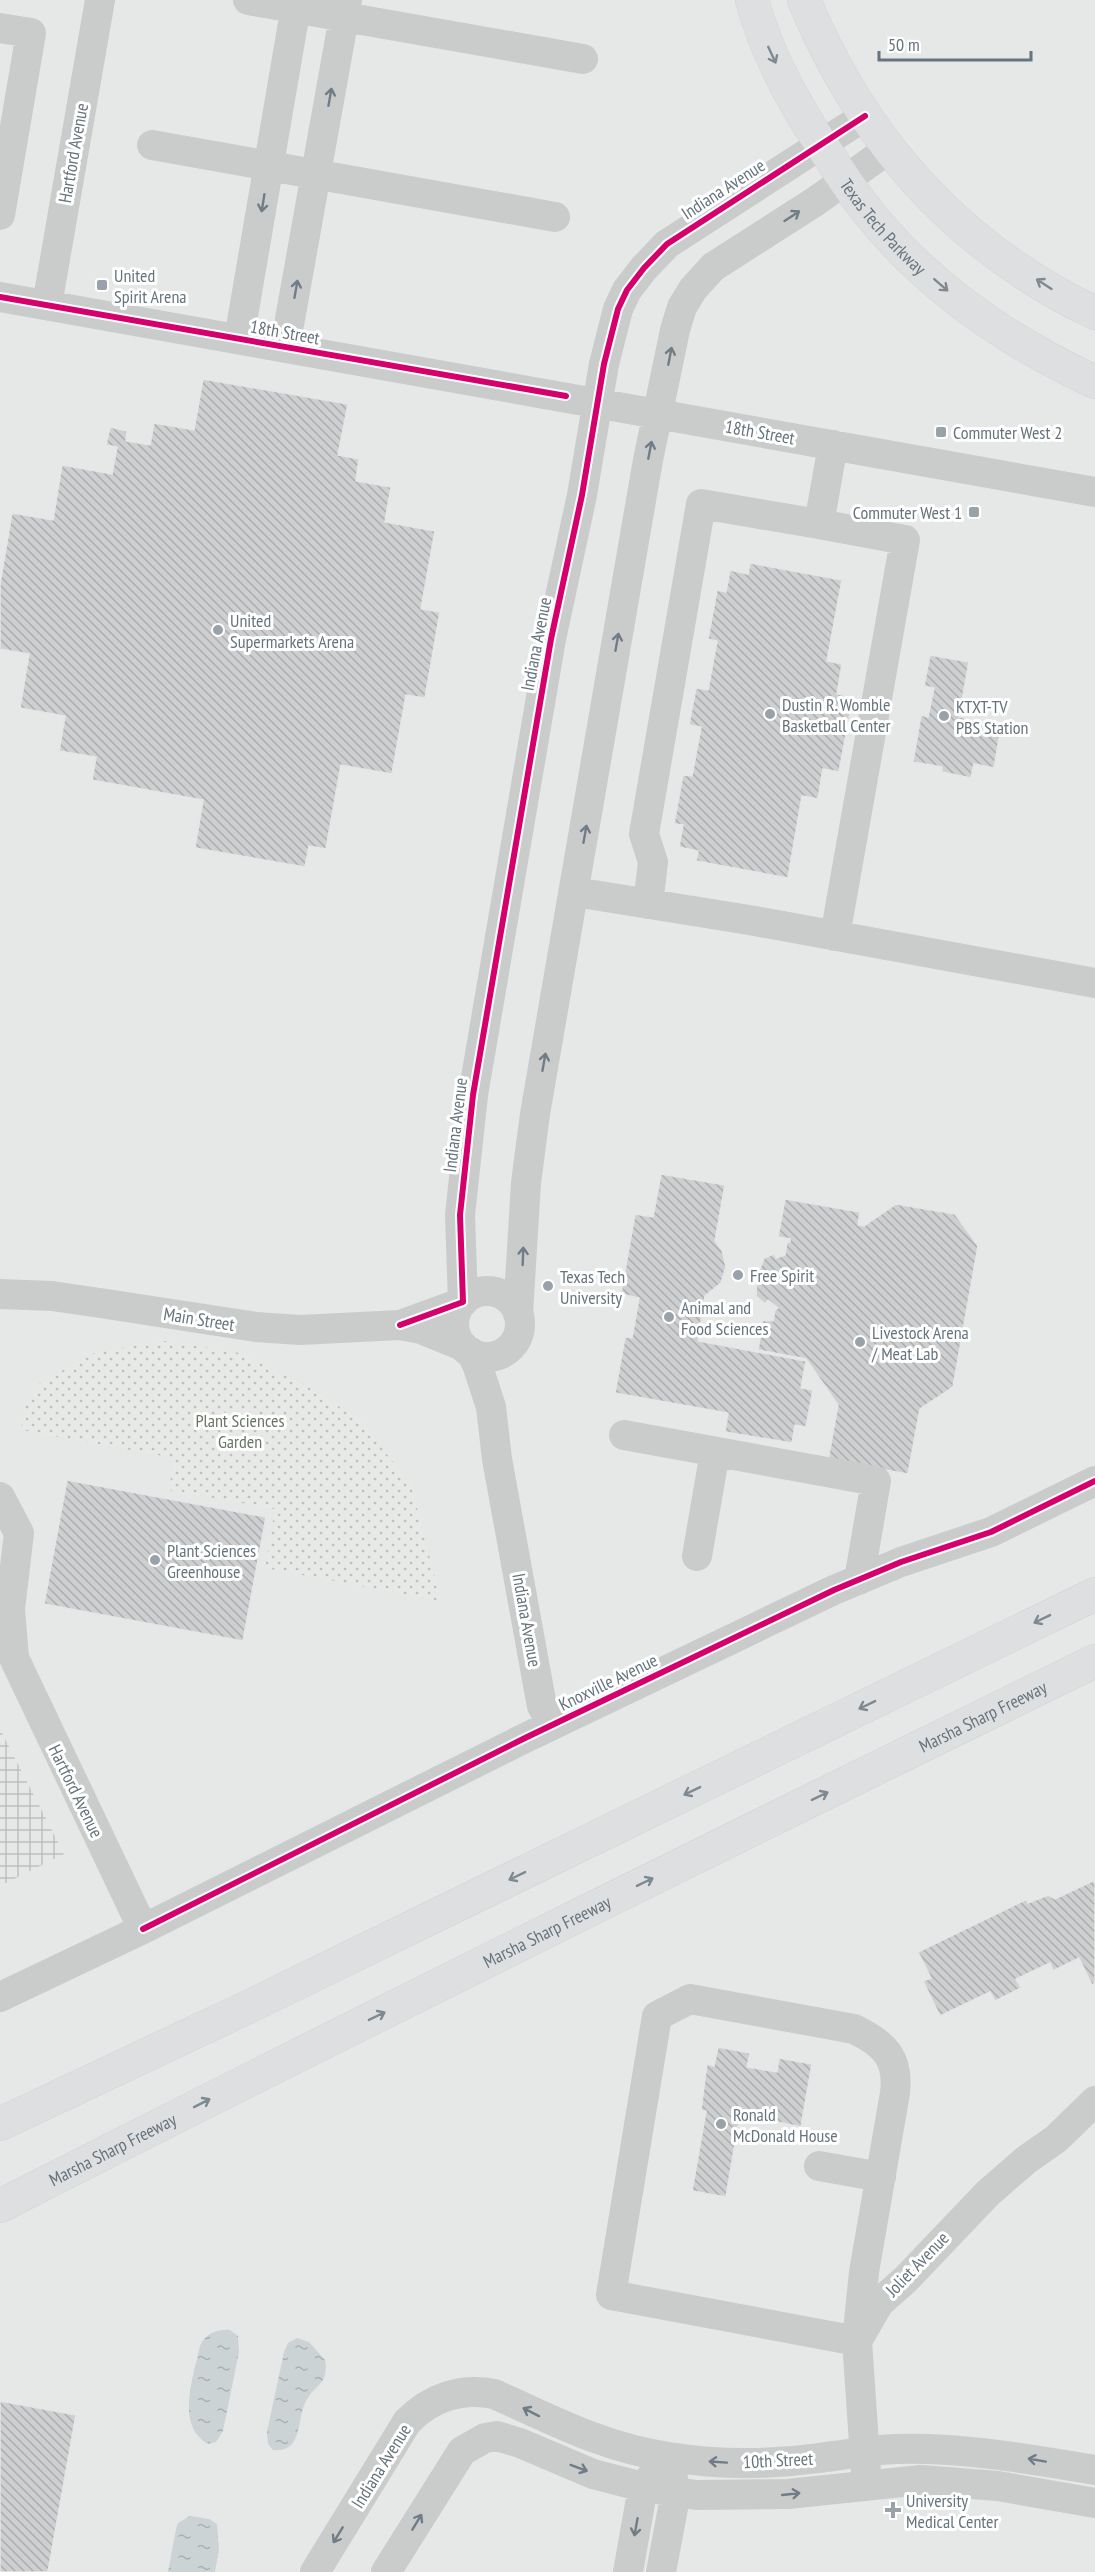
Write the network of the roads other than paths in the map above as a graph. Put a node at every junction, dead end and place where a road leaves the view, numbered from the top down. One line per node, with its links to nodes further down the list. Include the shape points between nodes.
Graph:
1 (100, 0): 19 (street, Hartford Avenue)
2 (248, 0): 5 (street)
3 (752, 0): 11 (main road, Texas Tech Parkway, one-way to 11, via 782,78)
4 (804, 0): 9 (main road, via 835,68)
5 (296, 4): 6 (street); 13 (street)
6 (346, 8): 8 (street); 14 (street, one-way to 6)
7 (0, 28): 16 (street, via 31,33)
8 (583, 59)
9 (865, 116): 11 (street, Indiana Avenue); 12 (main road)
10 (152, 145): 13 (street)
11 (822, 145): 15 (main road, Texas Tech Parkway); 24 (street, Indiana Avenue, via 667,244 644,268 618,309)
12 (890, 148): 15 (street, Indiana Avenue); 20 (main road, one-way to 12, via 1028,274 961,226 932,200)
13 (269, 166): 14 (street); 21 (street, one-way to 21)
14 (316, 174): 17 (street); 22 (street, one-way to 14)
15 (845, 181): 23 (main road, Texas Tech Parkway, one-way to 23, via 892,239 960,301 1008,336); 25 (street, Indiana Avenue, one-way to 15, via 675,330 682,307 693,290 713,267)
16 (0, 215)
17 (555, 217)
18 (0, 297): 19 (street, 18th Street)
19 (46, 305): 21 (street, 18th Street)
20 (1095, 313)
21 (240, 339): 22 (street, 18th Street)
22 (285, 347): 24 (street, 18th Street)
23 (1095, 382)
24 (597, 402): 25 (street, 18th Street); 34 (street, Indiana Avenue, via 551,639 473,1095 460,1215)
25 (657, 413): 26 (street, 18th Street); 29 (street, Indiana Avenue, one-way to 25)
26 (833, 445): 27 (street, 18th Street); 28 (street)
27 (1095, 492)
28 (819, 524): 30 (street, via 702,504 644,834 653,862); 31 (street, via 905,540)
29 (575, 892): 30 (street); 36 (street, Indiana Avenue, one-way to 29, via 535,1114)
30 (648, 904): 31 (street)
31 (835, 936): 32 (street)
32 (1095, 983)
33 (0, 1294): 35 (street, Main Street, via 100,1302 256,1327 300,1330)
34 (463, 1302): 35 (street, Main Street); 36 (street, via 475,1294 496,1292 513,1304); 37 (street, via 454,1327)
35 (400, 1324): 37 (street, Main Street)
36 (516, 1328): 37 (street, via 508,1349 490,1357); 38 (street, Indiana Avenue)
37 (467, 1349): 38 (street, Indiana Avenue, via 478,1367)
38 (491, 1407): 48 (street, Indiana Avenue, via 496,1459 540,1697)
39 (624, 1435): 40 (street)
40 (715, 1452): 43 (street); 44 (street, via 876,1481)
41 (1095, 1481): 44 (street, Knoxville Avenue, via 991,1532)
42 (0, 1497): 47 (street, Hartford Avenue, via 19,1533)
43 (698, 1556)
44 (859, 1580): 48 (street, Knoxville Avenue)
45 (1095, 1594): 52 (main road, one-way to 52)
46 (1095, 1660): 55 (main road, Marsha Sharp Freeway, one-way to 46, via 623,1892)
47 (7, 1661): 49 (street, Hartford Avenue)
48 (552, 1725): 49 (street, Knoxville Avenue)
49 (143, 1929): 50 (street)
50 (0, 1997)
51 (1095, 2101): 56 (street, Joliet Avenue, via 957,2223 879,2303)
52 (0, 2124)
53 (819, 2166): 54 (street)
54 (881, 2177): 56 (street, via 864,2272); 56 (street, via 896,2094 896,2069 886,2050 870,2037 854,2029 690,1998 657,2016 611,2295)
55 (0, 2206)
56 (857, 2341): 58 (street)
57 (471, 2392): 59 (street, 10th Street, one-way to 57, via 598,2440 494,2394); 65 (street, Indiana Avenue, one-way to 65, via 436,2400 407,2422)
58 (864, 2452): 59 (street, 10th Street, one-way to 59, via 754,2463); 60 (street, 10th Street, one-way to 58, via 977,2451); 61 (street)
59 (668, 2457): 62 (street); 63 (street)
60 (1095, 2470)
61 (868, 2484): 63 (street, 10th Street, one-way to 61, via 763,2496); 64 (street, 10th Street, via 972,2482)
62 (643, 2487): 63 (street, 10th Street); 66 (street, 10th Street, one-way to 62, via 452,2465 469,2445 485,2438 508,2438 571,2466); 67 (street, one-way to 67)
63 (676, 2493): 68 (street)
64 (1095, 2503)
65 (315, 2572)
66 (386, 2572)
67 (627, 2572)
68 (661, 2572)

